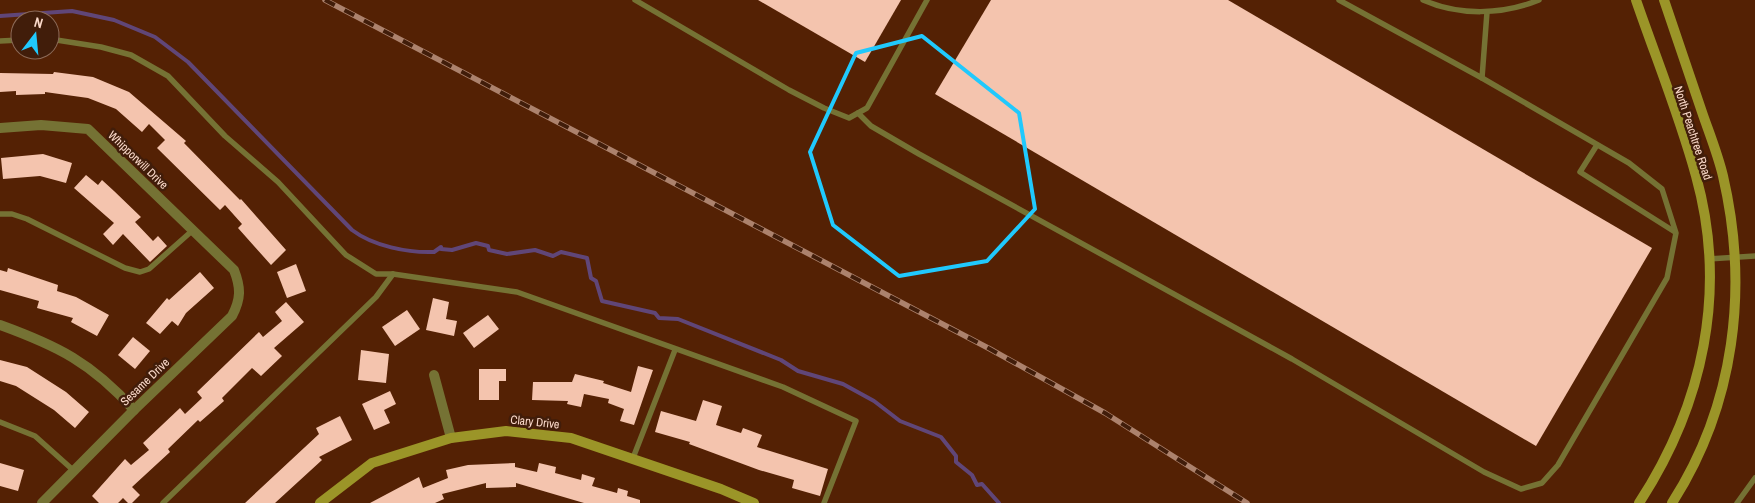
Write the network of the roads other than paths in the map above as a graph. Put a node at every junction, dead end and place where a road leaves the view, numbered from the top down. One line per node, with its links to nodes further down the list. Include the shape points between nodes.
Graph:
1 (635, 0): 13 (lane, via 824,108 849,118)
2 (927, 0): 13 (lane, via 867,108)
3 (1339, 0): 12 (lane)
4 (1423, 0): 9 (lane)
5 (1441, 0): 9 (lane)
6 (1539, 0): 10 (lane, via 1523,7)
7 (1636, 0): 21 (main road, North Peachtree Road, via 1696,177)
8 (1664, 0): 20 (main road, North Peachtree Road, via 1722,174)
9 (1438, 7): 10 (lane)
10 (1487, 12): 12 (lane)
11 (60, 40): 23 (lane, via 131,55 168,76 225,136 278,182 346,255 376,274)
12 (1482, 78): 15 (lane)
13 (858, 113): 18 (lane, via 871,126 919,154 1292,359 1484,472 1521,489 1542,483 1558,465 1667,278)
14 (0, 128): 17 (street, Whipporwill Drive, via 41,125 88,129)
15 (1597, 145): 18 (lane, via 1629,163 1662,189); 18 (lane, via 1580,172)
16 (0, 214): 17 (lane, via 27,219 125,268 140,272 149,269)
17 (193, 230): 22 (street, Whipporwill Drive)
18 (1676, 233)
19 (1755, 256): 20 (lane)
20 (1736, 258): 21 (lane); 39 (main road, North Peachtree Road, via 1736,310 1717,409 1703,446)
21 (1708, 259): 38 (main road, North Peachtree Road, via 1709,303 1703,352 1691,399 1661,470)
22 (234, 270): 27 (street, Sesame Drive, via 241,292 232,316)
23 (393, 274): 25 (lane, via 517,292 658,341); 34 (lane, via 376,297)
24 (0, 325): 27 (street, via 45,341 78,360 111,385)
25 (675, 350): 30 (lane); 37 (lane, via 783,387 856,421)
26 (434, 375): 29 (street)
27 (134, 410): 31 (street, Sesame Drive)
28 (0, 422): 31 (lane, via 35,436)
29 (451, 438): 30 (main road, Clary Drive, via 506,431 571,438); 35 (main road, Clary Drive, via 372,463)
30 (633, 458): 36 (main road, Clary Drive, via 721,488)
31 (73, 470): 33 (street, Sesame Drive)
32 (1755, 478): 40 (lane)
33 (42, 503)
34 (163, 503)
35 (320, 503)
36 (754, 503)
37 (824, 503)
38 (1639, 503)
39 (1672, 503)
40 (1737, 503)

